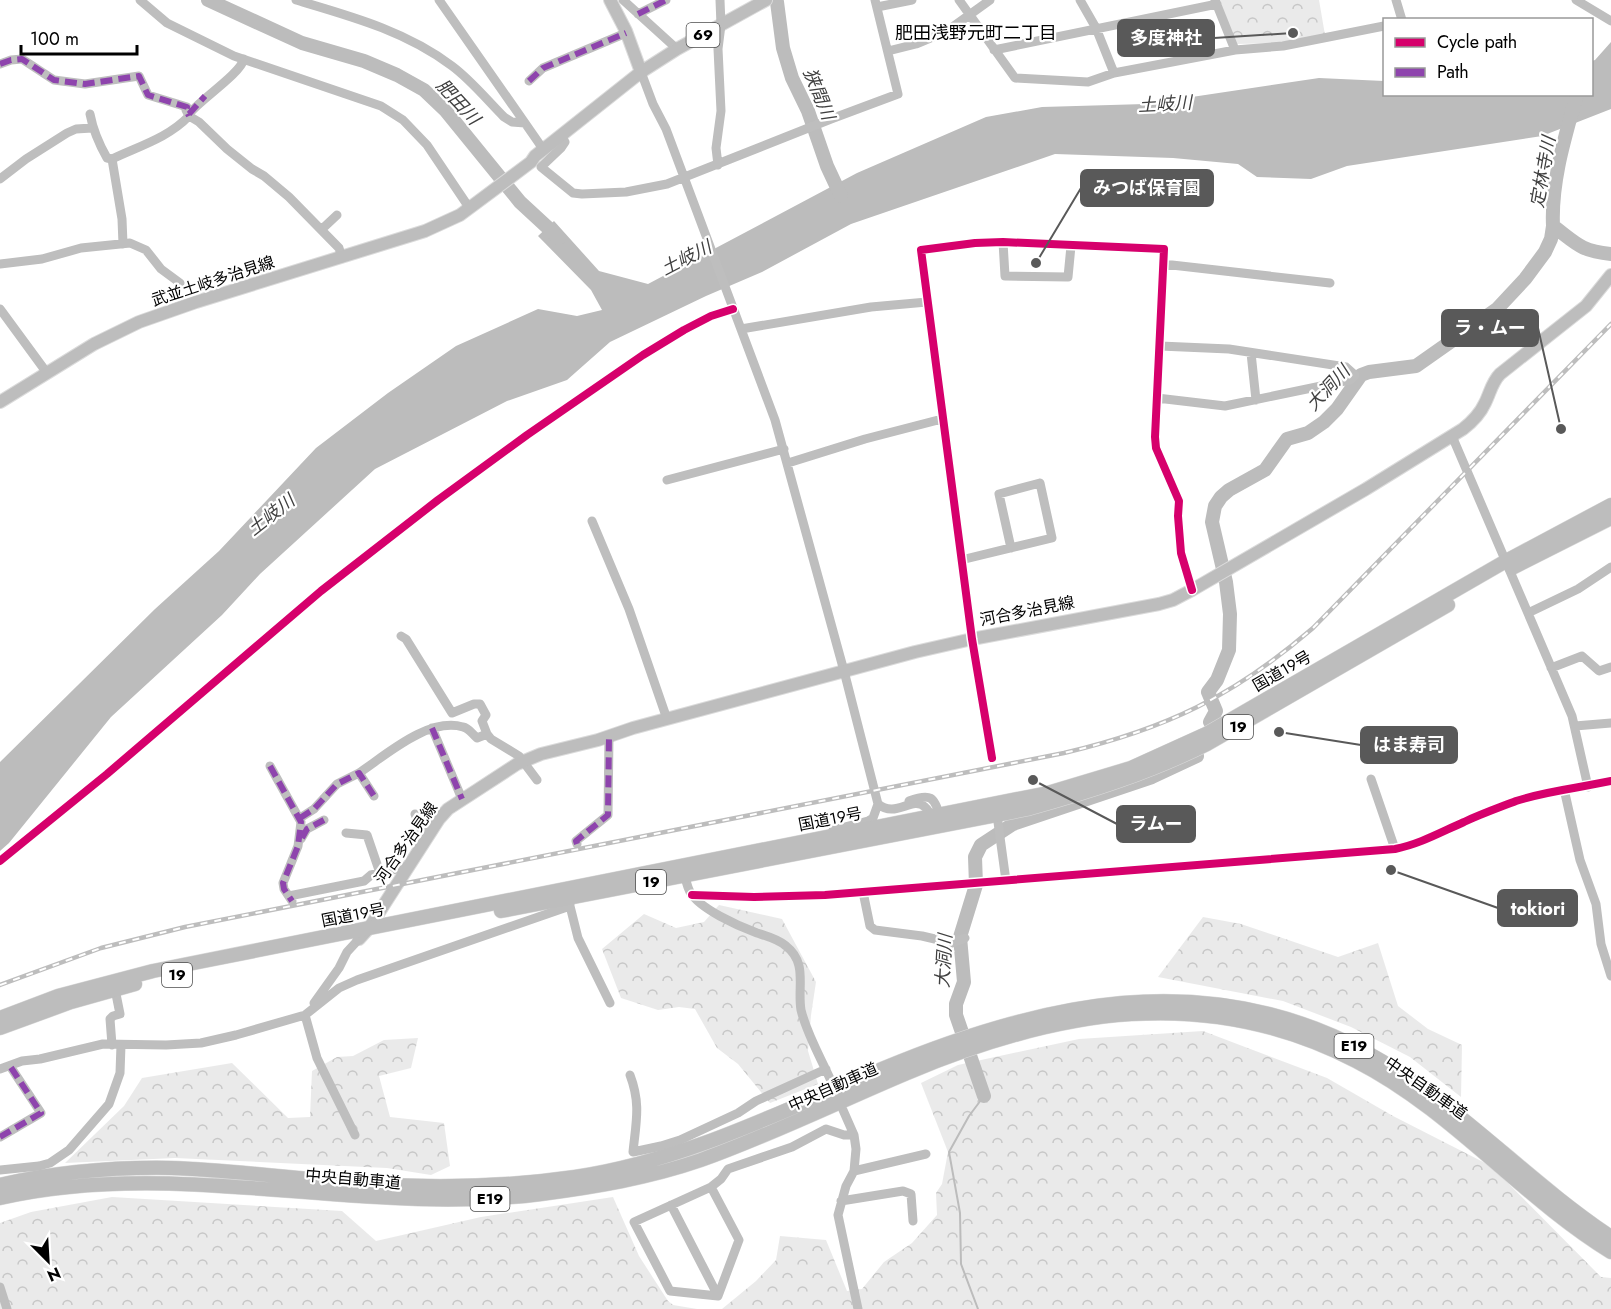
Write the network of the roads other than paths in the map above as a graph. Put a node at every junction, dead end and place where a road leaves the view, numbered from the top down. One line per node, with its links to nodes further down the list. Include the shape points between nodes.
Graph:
1 (140, 0): 28 (street, via 167,23)
2 (297, 0): 35 (street, via 418,44 453,67 504,117)
3 (439, 0): 35 (street)
4 (666, 0): 16 (street)
5 (720, 0): 20 (street)
6 (766, 0): 20 (main road, 69)
7 (912, 0): 15 (street)
8 (959, 0): 17 (street)
9 (990, 0): 17 (street)
10 (1080, 0): 22 (street)
11 (1396, 0): 18 (street)
12 (1576, 0): 19 (street)
13 (616, 1): 16 (street); 23 (main road)
14 (1216, 2): 22 (street); 26 (street)
15 (876, 4): 27 (street)
16 (638, 14): 24 (street)
17 (969, 15): 25 (street); 27 (street, via 947,31)
18 (1401, 18)
19 (1611, 21)
20 (721, 25): 24 (main road, 69); 40 (street)
21 (1383, 26): 26 (street, via 1283,46)
22 (1096, 27): 25 (street); 31 (street)
23 (626, 33): 30 (main road); 32 (street, via 543,68)
24 (677, 49): 30 (main road, 69)
25 (994, 50): 31 (street, via 1015,78 1088,82)
26 (1235, 50): 31 (street)
27 (888, 51): 40 (street, via 898,94)
28 (244, 59): 34 (street, via 240,69 205,96); 43 (street, via 381,106 402,120 427,146)
29 (0, 64): 34 (street, via 22,59 54,80 85,84 139,76 148,95 187,107)
30 (641, 72): 37 (main road, 武並土岐多治見線); 42 (street)
31 (1114, 73)
32 (529, 81)
33 (90, 114): 36 (street)
34 (189, 115): 39 (street, via 167,134); 45 (street, via 289,197)
35 (525, 123): 38 (street)
36 (92, 128): 39 (street, via 107,158); 41 (street, via 67,133)
37 (561, 136): 38 (main road, 武並土岐多治見線); 42 (street, via 565,142 541,167 573,193 626,192)
38 (534, 156): 43 (main road, 武並土岐多治見線)
39 (112, 159): 47 (street, via 123,219)
40 (718, 165): 42 (street)
41 (0, 179)
42 (684, 179): 57 (street)
43 (470, 203): 49 (main road, 武並土岐多治見線, via 460,215 415,235)
44 (338, 215): 45 (street)
45 (321, 230): 49 (street, via 339,248)
46 (1003, 242): 48 (street); 48 (street, via 1005,276 1068,277); 55 (street, via 921,250)
47 (123, 244): 50 (street); 53 (street, via 143,248)
48 (1071, 246): 51 (street, via 1164,249)
49 (342, 258): 61 (main road, 武並土岐多治見線, via 139,322)
50 (0, 264)
51 (1163, 264): 54 (street); 59 (street)
52 (1611, 275): 66 (main road, 河合多治見線, via 1586,306 1495,379 1478,415)
53 (180, 283)
54 (1330, 283)
55 (927, 302): 58 (street, via 871,307); 65 (street)
56 (0, 309): 61 (street)
57 (733, 309): 58 (street); 114 (street, via 711,316 643,355 438,501 321,591)
58 (741, 329): 67 (street)
59 (1160, 346): 60 (street); 62 (street)
60 (1251, 353): 63 (street); 63 (street, via 1346,367 1355,375 1350,380)
61 (47, 373): 64 (main road, 武並土岐多治見線)
62 (1157, 398): 63 (street, via 1226,406); 77 (street, via 1156,448 1179,501 1181,553)
63 (1256, 400)
64 (0, 402)
65 (942, 419): 68 (street); 74 (street)
66 (1452, 436): 75 (street); 77 (main road, 河合多治見線)
67 (784, 449): 68 (street); 69 (street)
68 (788, 463): 83 (street)
69 (667, 480)
70 (1611, 505): 75 (highway, 国道19号 / 19)
71 (1611, 518): 75 (highway, 国道19号 / 19)
72 (592, 521): 84 (street)
73 (1011, 548): 73 (street, via 1052,538 1040,483 999,494); 74 (street)
74 (961, 560): 80 (street)
75 (1508, 565): 78 (street); 105 (highway, 国道19号 / 19, via 1206,734 1151,760 1048,793); 107 (highway, 国道19号 / 19, via 1263,713 1176,759 1112,785 1027,809)
76 (1611, 567): 78 (street, via 1578,589)
77 (1192, 591): 80 (main road, 河合多治見線, via 1159,604)
78 (1528, 613): 82 (street)
79 (401, 636): 88 (street, via 452,713 480,704 486,714 482,721)
80 (972, 639): 83 (main road, 河合多治見線); 90 (street)
81 (1611, 667): 82 (street, via 1599,671 1582,656)
82 (1551, 668): 86 (street)
83 (844, 671): 84 (main road, 河合多治見線); 99 (street)
84 (668, 718): 89 (main road, 河合多治見線)
85 (1611, 723): 86 (street)
86 (1575, 726): 97 (street)
87 (432, 728): 88 (street, via 461,726 477,738); 93 (street); 101 (street)
88 (487, 734): 91 (street)
89 (609, 736): 91 (main road, 河合多治見線); 112 (street, via 608,817)
90 (992, 758)
91 (524, 762): 95 (street); 101 (main road, 河合多治見線)
92 (270, 766): 104 (street)
93 (359, 772): 100 (street); 104 (street, via 337,784)
94 (1371, 779): 113 (street)
95 (537, 780)
96 (1611, 781): 97 (street)
97 (1588, 787): 98 (street)
98 (1564, 789): 113 (street, via 1518,801 1412,846); 124 (street, via 1580,860 1596,904 1601,944)
99 (875, 790): 102 (street); 105 (street, via 889,805 930,797 935,801)
100 (374, 796)
101 (462, 799): 109 (main road, 河合多治見線, via 448,809)
102 (878, 804): 105 (street, via 887,810 924,805); 111 (street, via 873,818)
103 (415, 813): 109 (street)
104 (300, 818): 110 (street)
105 (937, 819): 107 (highway, 国道19号 / 19); 111 (highway, 国道19号 / 19); 116 (highway, 国道19号 / 19)
106 (324, 820): 110 (street, via 308,829)
107 (998, 822): 118 (street)
108 (346, 833): 117 (street, via 367,835)
109 (427, 838): 115 (main road, 河合多治見線)
110 (299, 841): 117 (street, via 283,883 290,899 364,881)
111 (806, 841): 116 (highway, 国道19号 / 19)
112 (577, 844)
113 (1395, 849): 118 (street)
114 (0, 861)
115 (409, 866): 117 (street); 122 (main road, 河合多治見線)
116 (684, 871): 120 (street); 121 (highway, 国道19号 / 19)
117 (380, 873)
118 (1006, 881): 119 (street)
119 (863, 892): 120 (street, via 764,897); 123 (street, via 870,926 875,930 952,943)
120 (692, 895): 134 (street, via 717,915 777,940 794,954 802,975 801,1010)
121 (570, 897): 122 (highway, 国道19号 / 19); 126 (street, via 578,938); 127 (street, via 339,988)
122 (364, 934): 125 (highway, 国道19号 / 19); 127 (street, via 347,952); 128 (highway, 国道19号 / 19, via 111,981)
123 (961, 939)
124 (1611, 976)
125 (116, 989): 130 (highway, 国道19号 / 19); 131 (street, via 120,1014 110,1019)
126 (610, 1003)
127 (305, 1015): 131 (street, via 201,1043); 139 (street, via 317,1058)
128 (0, 1018)
129 (1043, 1020): 132 (highway, 中央自動車道 / E19); 151 (highway, 中央自動車道 / E19, via 1112,1003 1182,1001 1246,1010 1324,1033 1414,1082); 152 (highway, 中央自動車道 / E19, via 1181,1013 1244,1022 1328,1048 1383,1076 1431,1109 1565,1220)
130 (0, 1028)
131 (117, 1045): 133 (street, via 103,1044); 143 (street, via 120,1073 109,1104 69,1150 50,1163)
132 (955, 1047): 145 (highway, 中央自動車道 / E19, via 708,1143 624,1168 577,1177 481,1186 404,1186 147,1169 60,1174); 147 (highway, 中央自動車道 / E19, via 775,1132 700,1160 579,1190 492,1199 404,1200 173,1182 62,1187)
133 (10, 1066): 135 (street); 141 (street, via 41,1113)
134 (826, 1069): 136 (street, via 680,1140 633,1152 638,1107); 137 (street)
135 (0, 1070)
136 (630, 1075)
137 (832, 1083)
138 (843, 1110): 140 (street)
139 (355, 1135)
140 (854, 1135): 144 (street); 146 (street, via 826,1129 728,1169)
141 (0, 1137)
142 (926, 1154): 144 (street)
143 (0, 1170)
144 (854, 1171): 148 (street)
145 (0, 1185)
146 (711, 1187): 149 (street); 154 (street, via 739,1240)
147 (0, 1198)
148 (841, 1201): 150 (street, via 903,1191 910,1194); 156 (street, via 839,1226)
149 (671, 1205): 154 (street); 154 (street, via 634,1222 670,1291)
150 (913, 1221)
151 (1611, 1237)
152 (1611, 1252)
153 (0, 1287): 155 (street)
154 (718, 1296)
155 (7, 1309)
156 (858, 1309)

